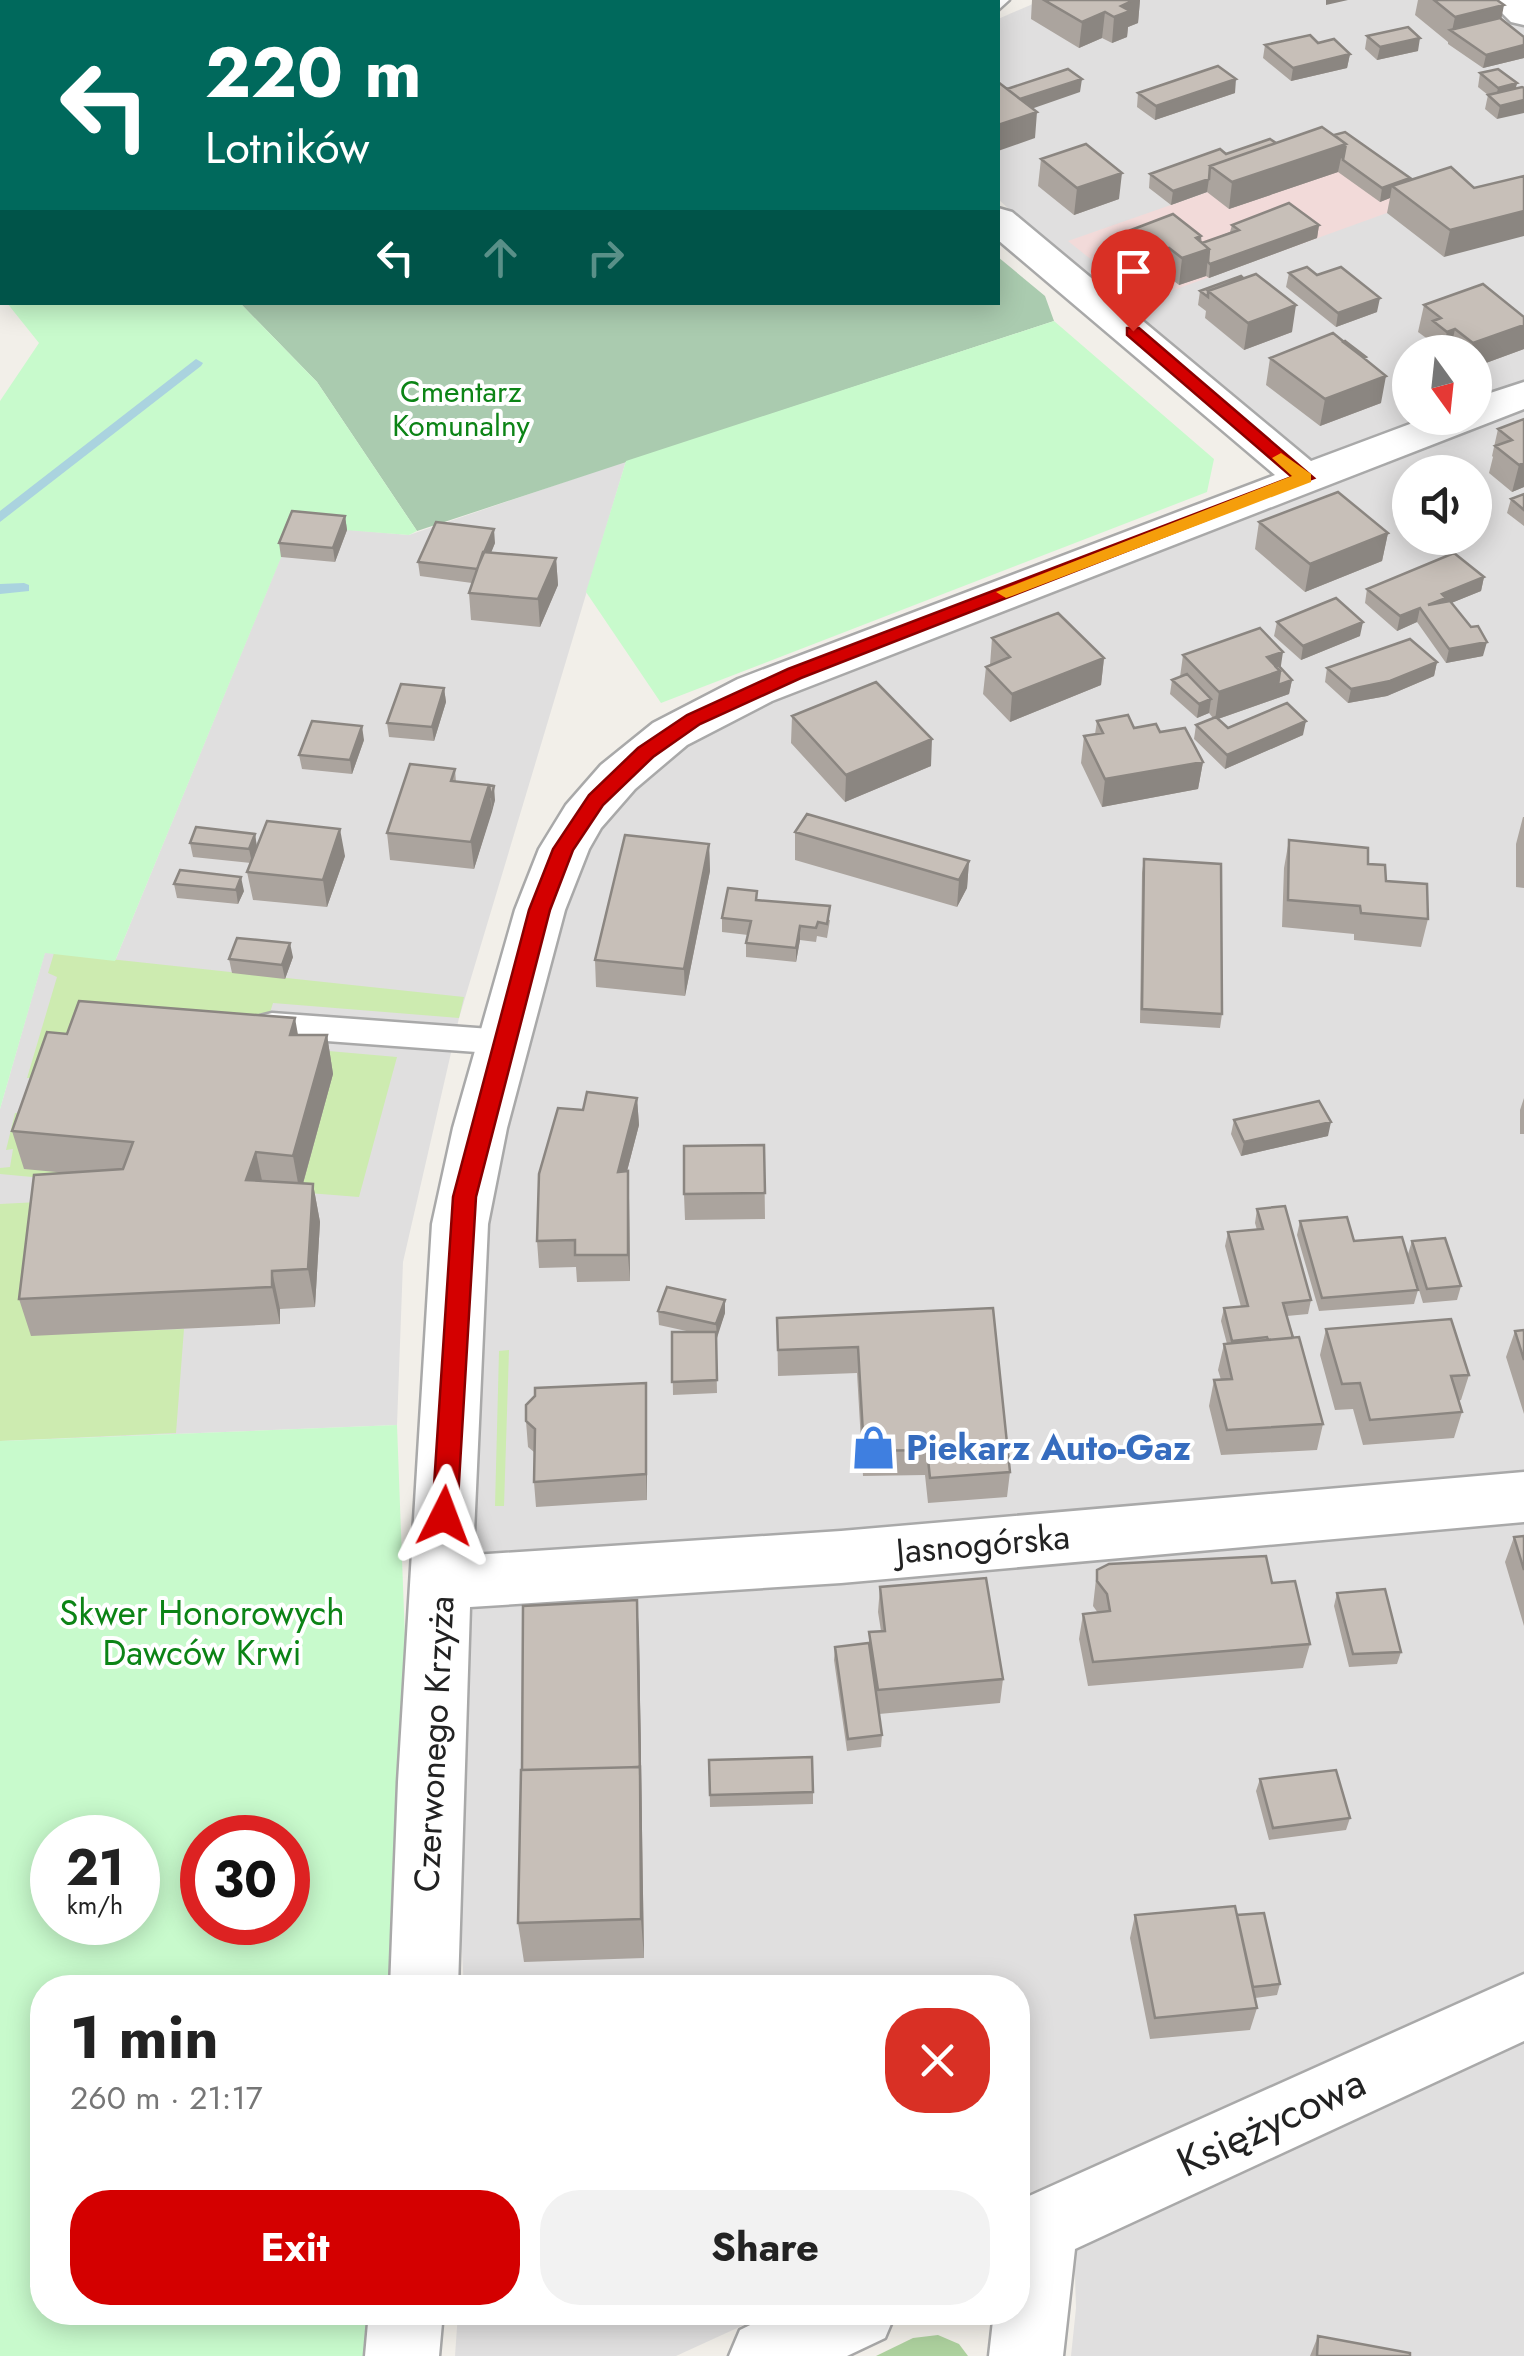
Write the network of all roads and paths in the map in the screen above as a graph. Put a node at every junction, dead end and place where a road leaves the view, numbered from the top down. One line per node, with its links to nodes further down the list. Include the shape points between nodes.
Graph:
1 (1507, 0): 2 (street)
2 (1524, 14)
3 (1000, 222): 7 (street)
4 (1524, 395): 5 (street)
5 (1492, 407)
6 (1419, 435): 7 (street, Czerwonego Krzyża)
7 (1304, 478): 9 (street, Czerwonego Krzyża, via 794,674 670,734 596,800 564,849)
8 (272, 1025): 9 (lane)
9 (504, 1042): 11 (street, Czerwonego Krzyża, via 460,1224)
10 (1524, 1497): 11 (street, Jasnogórska, via 841,1557)
11 (441, 1583): 12 (street, Czerwonego Krzyża)
12 (425, 1975)
13 (1524, 2007): 14 (street, Księżycowa)
14 (1030, 2233)
15 (405, 2325): 18 (street)
16 (832, 2325): 19 (street)
17 (1027, 2325): 20 (street)
18 (402, 2356)
19 (766, 2356)
20 (1026, 2356)

